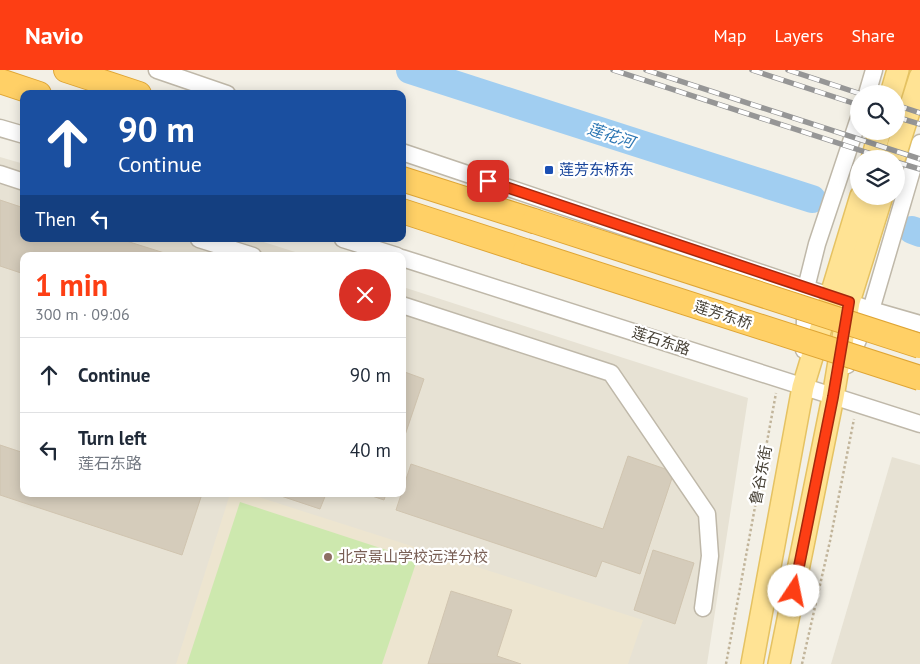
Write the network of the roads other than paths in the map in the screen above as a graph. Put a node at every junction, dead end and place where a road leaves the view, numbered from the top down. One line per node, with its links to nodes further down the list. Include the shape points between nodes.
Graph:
1 (66, 70): 10 (highway)
2 (157, 70): 11 (street)
3 (874, 70): 7 (street)
4 (898, 70): 8 (main road)
5 (920, 77): 16 (main road)
6 (0, 81): 9 (highway)
7 (869, 85)
8 (894, 85)
9 (27, 90)
10 (127, 90)
11 (216, 90)
12 (0, 128): 13 (street)
13 (20, 134)
14 (852, 140): 29 (street, 鲁谷东街)
15 (920, 143): 32 (street)
16 (897, 150)
17 (406, 153): 29 (street)
18 (0, 174): 20 (street)
19 (406, 180): 34 (highway, 莲芳东桥, bridge)
20 (20, 181)
21 (859, 205): 30 (main road, 鲁谷东街)
22 (878, 205): 30 (main road, 鲁谷东街)
23 (406, 212): 35 (highway, 莲芳东桥, bridge)
24 (209, 242): 26 (street)
25 (353, 242): 27 (street)
26 (240, 252)
27 (384, 252)
28 (406, 259): 36 (street, 莲石东路)
29 (806, 288): 30 (street); 36 (street, 鲁谷东街)
30 (840, 299): 32 (street); 36 (main road, 鲁谷东街); 37 (main road)
31 (406, 306): 39 (street, via 612,373 706,514 710,556)
32 (871, 310): 33 (street); 37 (street)
33 (920, 324)
34 (920, 346)
35 (920, 378)
36 (803, 387): 37 (street, 莲石东路); 40 (main road, 鲁谷东街)
37 (833, 397): 38 (street, 莲石东路); 41 (main road)
38 (920, 424)
39 (702, 608)
40 (752, 664)
41 (780, 664)

